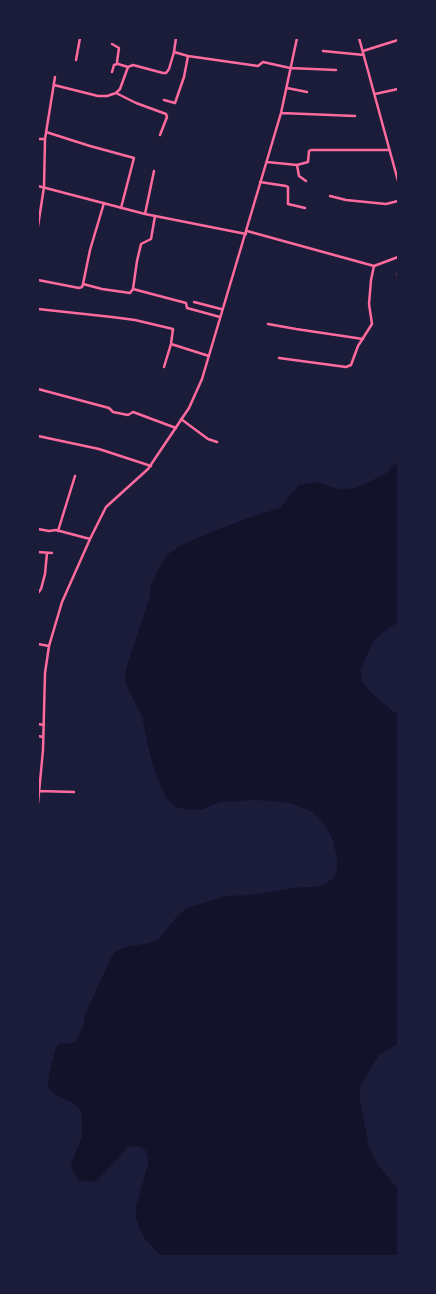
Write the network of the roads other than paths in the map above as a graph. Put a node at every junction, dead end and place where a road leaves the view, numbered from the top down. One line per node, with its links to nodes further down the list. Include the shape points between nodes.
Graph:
1 (80, 38): 12 (street)
2 (176, 38): 9 (street)
3 (297, 38): 15 (street)
4 (359, 38): 8 (street)
5 (398, 40): 8 (street)
6 (112, 44): 13 (street, via 120,48)
7 (323, 51): 10 (street)
8 (363, 51): 10 (street)
9 (174, 52): 11 (street); 14 (street, via 166,73 133,65)
10 (364, 55): 24 (street)
11 (188, 56): 15 (street, via 258,66 262,62); 25 (street, via 175,103)
12 (76, 60)
13 (117, 64): 14 (street); 17 (street)
14 (128, 68): 23 (street)
15 (290, 68): 16 (street); 20 (street)
16 (336, 70)
17 (112, 72)
18 (54, 77): 19 (street)
19 (54, 86): 23 (street, via 98,96); 28 (street)
20 (287, 88): 22 (street); 26 (street)
21 (398, 89): 24 (street)
22 (307, 92)
23 (116, 93): 29 (street, via 166,114)
24 (375, 94): 32 (street)
25 (164, 100)
26 (281, 113): 27 (street); 33 (street)
27 (355, 116)
28 (46, 132): 31 (street); 44 (street, via 134,158)
29 (160, 135)
30 (38, 139): 31 (street)
31 (45, 139): 40 (street)
32 (389, 150): 34 (street, via 311,150 308,162); 36 (street)
33 (267, 162): 34 (street); 37 (street)
34 (297, 165): 38 (street, via 299,176)
35 (154, 171): 46 (street)
36 (398, 181)
37 (260, 182): 45 (street, via 288,187 288,204); 49 (street)
38 (306, 182)
39 (38, 186): 40 (street)
40 (44, 187): 43 (street); 48 (street)
41 (330, 196): 42 (street, via 386,204)
42 (398, 201)
43 (104, 204): 44 (street); 53 (street)
44 (121, 208): 46 (street)
45 (305, 208)
46 (145, 214): 47 (street)
47 (155, 216): 49 (street); 54 (street, via 151,239 141,244)
48 (38, 226)
49 (246, 232): 51 (street); 57 (street)
50 (398, 257): 51 (street)
51 (374, 266): 60 (street, via 369,304 372,324)
52 (38, 280): 53 (street, via 79,288)
53 (83, 284): 54 (street, via 130,293)
54 (133, 289): 58 (street, via 186,303 187,308)
55 (194, 302): 57 (street)
56 (38, 309): 61 (street, via 112,316 173,329)
57 (222, 310): 58 (street)
58 (220, 317): 62 (street)
59 (268, 324): 60 (street)
60 (363, 339): 63 (street, via 349,366)
61 (170, 344): 62 (street); 64 (street)
62 (209, 356): 66 (street, via 202,379)
63 (279, 358)
64 (164, 367)
65 (38, 388): 67 (street, via 110,408 113,412 128,415 134,412)
66 (181, 419): 67 (street); 69 (street, via 208,440)
67 (176, 428): 70 (street)
68 (38, 436): 70 (street, via 99,449)
69 (217, 442)
70 (150, 466): 74 (street, via 106,508)
71 (75, 476): 73 (street)
72 (38, 529): 73 (street)
73 (58, 531): 74 (street)
74 (90, 539): 80 (street, via 62,602)
75 (38, 552): 76 (street)
76 (47, 553): 77 (street); 78 (street, via 45,574)
77 (52, 554)
78 (38, 593)
79 (38, 644): 80 (street)
80 (49, 646): 82 (street, via 44,683)
81 (38, 724): 82 (street)
82 (44, 725): 84 (street)
83 (38, 736): 84 (street)
84 (43, 737): 86 (street)
85 (38, 750): 86 (street)
86 (43, 750): 87 (street)
87 (39, 791): 88 (street); 89 (street)
88 (74, 792)
89 (38, 803)

